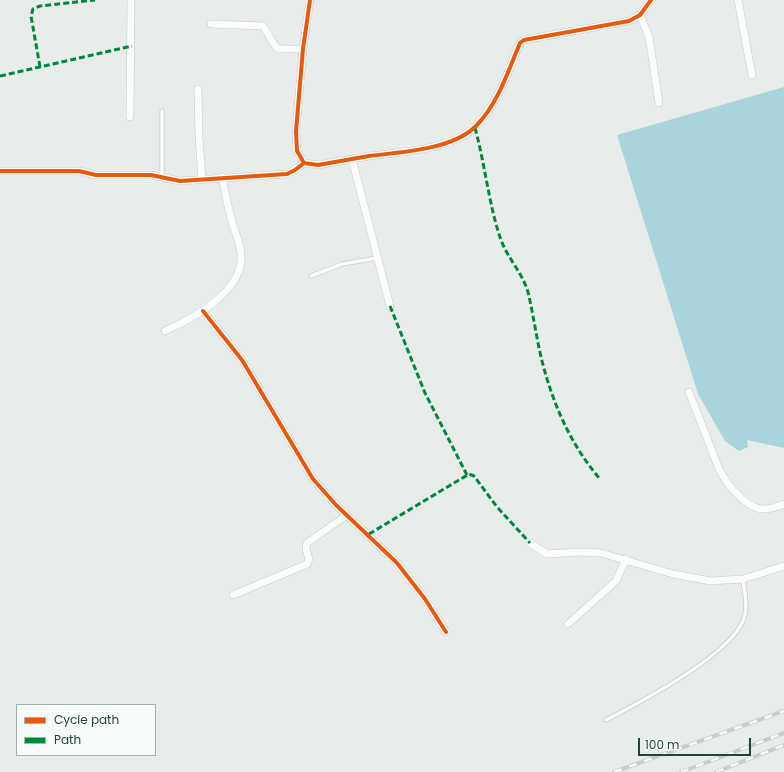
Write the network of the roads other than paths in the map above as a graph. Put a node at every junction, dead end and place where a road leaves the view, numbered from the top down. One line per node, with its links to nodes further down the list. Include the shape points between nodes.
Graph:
1 (131, 0): 12 (street)
2 (310, 0): 7 (street)
3 (651, 0): 5 (street)
4 (738, 0): 8 (street)
5 (640, 15): 10 (street, via 649,37); 13 (street, via 622,23 524,40 520,43 492,106 475,128 445,144)
6 (212, 24): 7 (street, via 263,26 280,49)
7 (303, 49): 14 (street, via 295,141 299,158)
8 (752, 75)
9 (198, 89): 18 (street)
10 (659, 103)
11 (162, 111): 16 (lane)
12 (130, 118)
13 (352, 159): 14 (street, via 318,165); 19 (street)
14 (304, 163): 17 (street, via 287,174)
15 (0, 171): 16 (street, via 79,171 96,175)
16 (162, 177): 18 (street, via 180,181)
17 (222, 177): 18 (street); 22 (street, via 239,245 241,264 227,290)
18 (202, 179)
19 (378, 258): 20 (lane, via 342,264); 21 (street)
20 (311, 276)
21 (390, 306)
22 (203, 311): 23 (street); 26 (street, via 242,360 313,479)
23 (165, 331)
24 (689, 392): 25 (street, via 726,481 757,508 765,509)
25 (784, 504)
26 (347, 515): 31 (street, via 307,543 306,549 310,559 307,564); 33 (street, via 397,562 426,599)
27 (530, 543): 28 (street, via 547,554 590,552)
28 (626, 560): 30 (street, via 673,574 711,581); 32 (street, via 616,581)
29 (784, 566): 30 (street)
30 (743, 579): 34 (lane, via 745,616 733,635 702,663 669,686)
31 (233, 595)
32 (568, 624)
33 (446, 632)
34 (606, 720)

